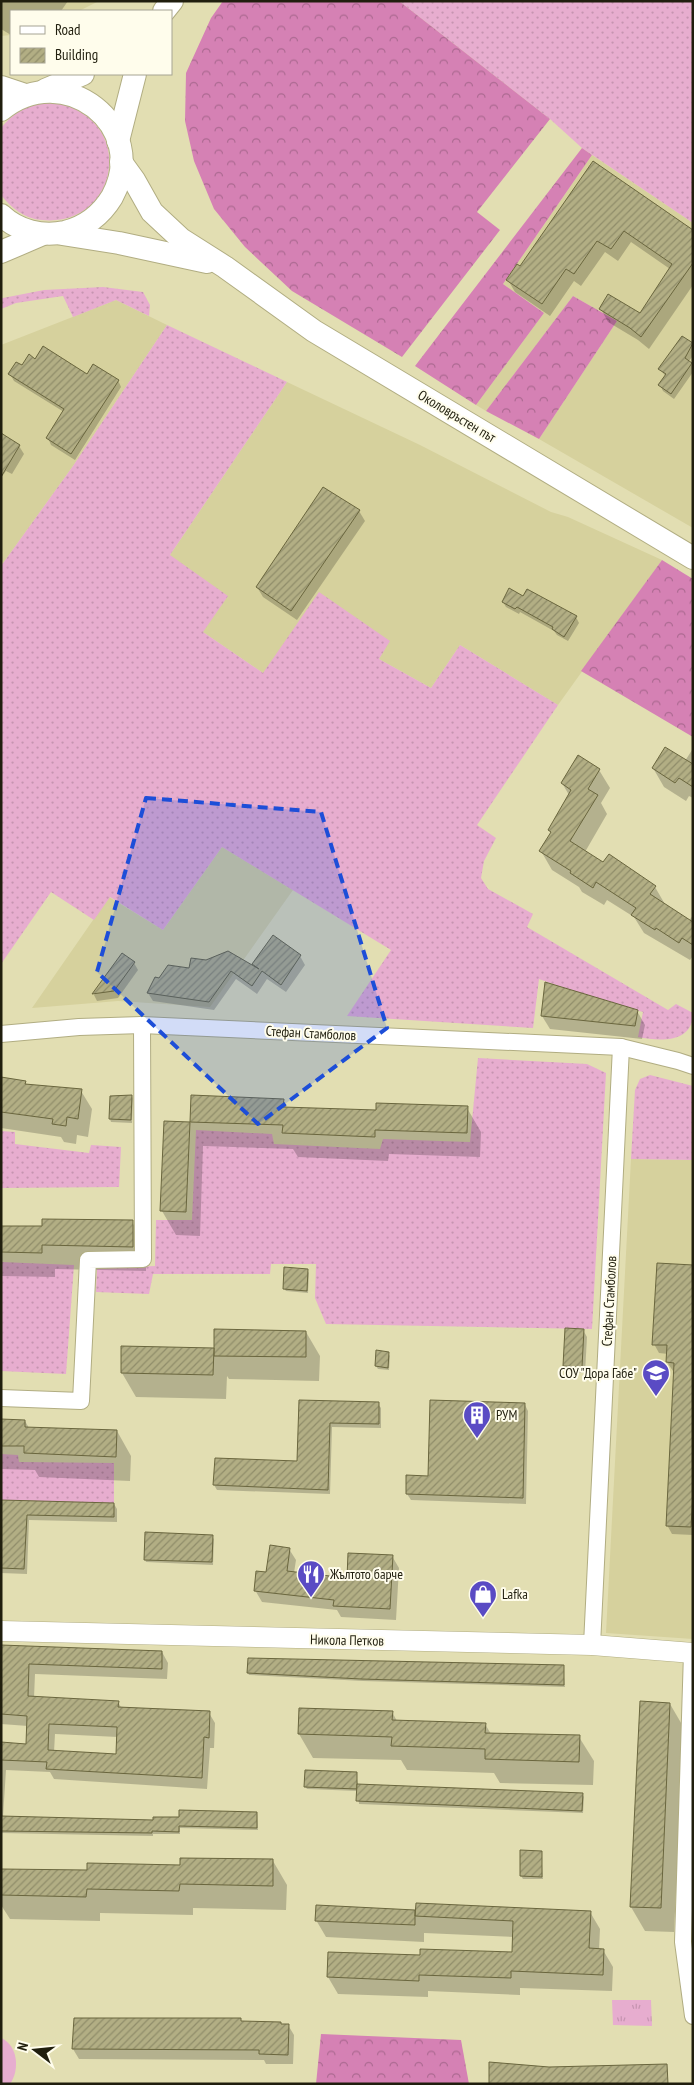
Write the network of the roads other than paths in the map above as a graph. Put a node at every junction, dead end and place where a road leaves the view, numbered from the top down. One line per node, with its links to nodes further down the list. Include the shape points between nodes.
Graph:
1 (80, 75): 4 (main road)
2 (135, 75): 6 (main road)
3 (1, 87): 4 (main road)
4 (33, 93): 5 (main road); 6 (main road, Околовръстен път, via 58,91 89,102 111,126)
5 (1, 110)
6 (119, 151): 8 (main road, via 120,177 108,204 79,227); 10 (main road, Околовръстен път, via 152,212 181,239)
7 (1, 215): 8 (main road, Околовръстен път, via 29,231)
8 (51, 234): 9 (main road); 10 (main road, Околовръстен път, via 120,242)
9 (1, 252)
10 (225, 267): 11 (main road, Околовръстен път, via 314,331)
11 (693, 558)
12 (142, 1025): 13 (street, Стефан Стамболов); 14 (street, Стефан Стамболов); 16 (street, via 143,1259 88,1260 81,1401)
13 (1, 1034)
14 (621, 1047): 15 (street, Стефан Стамболов); 18 (street, Стефан Стамболов)
15 (693, 1066)
16 (1, 1398)
17 (1, 1631): 18 (street, Никола Петков)
18 (592, 1645): 19 (street, Никола Петков)
19 (692, 1653): 20 (street, via 684,1942)
20 (693, 2016)

